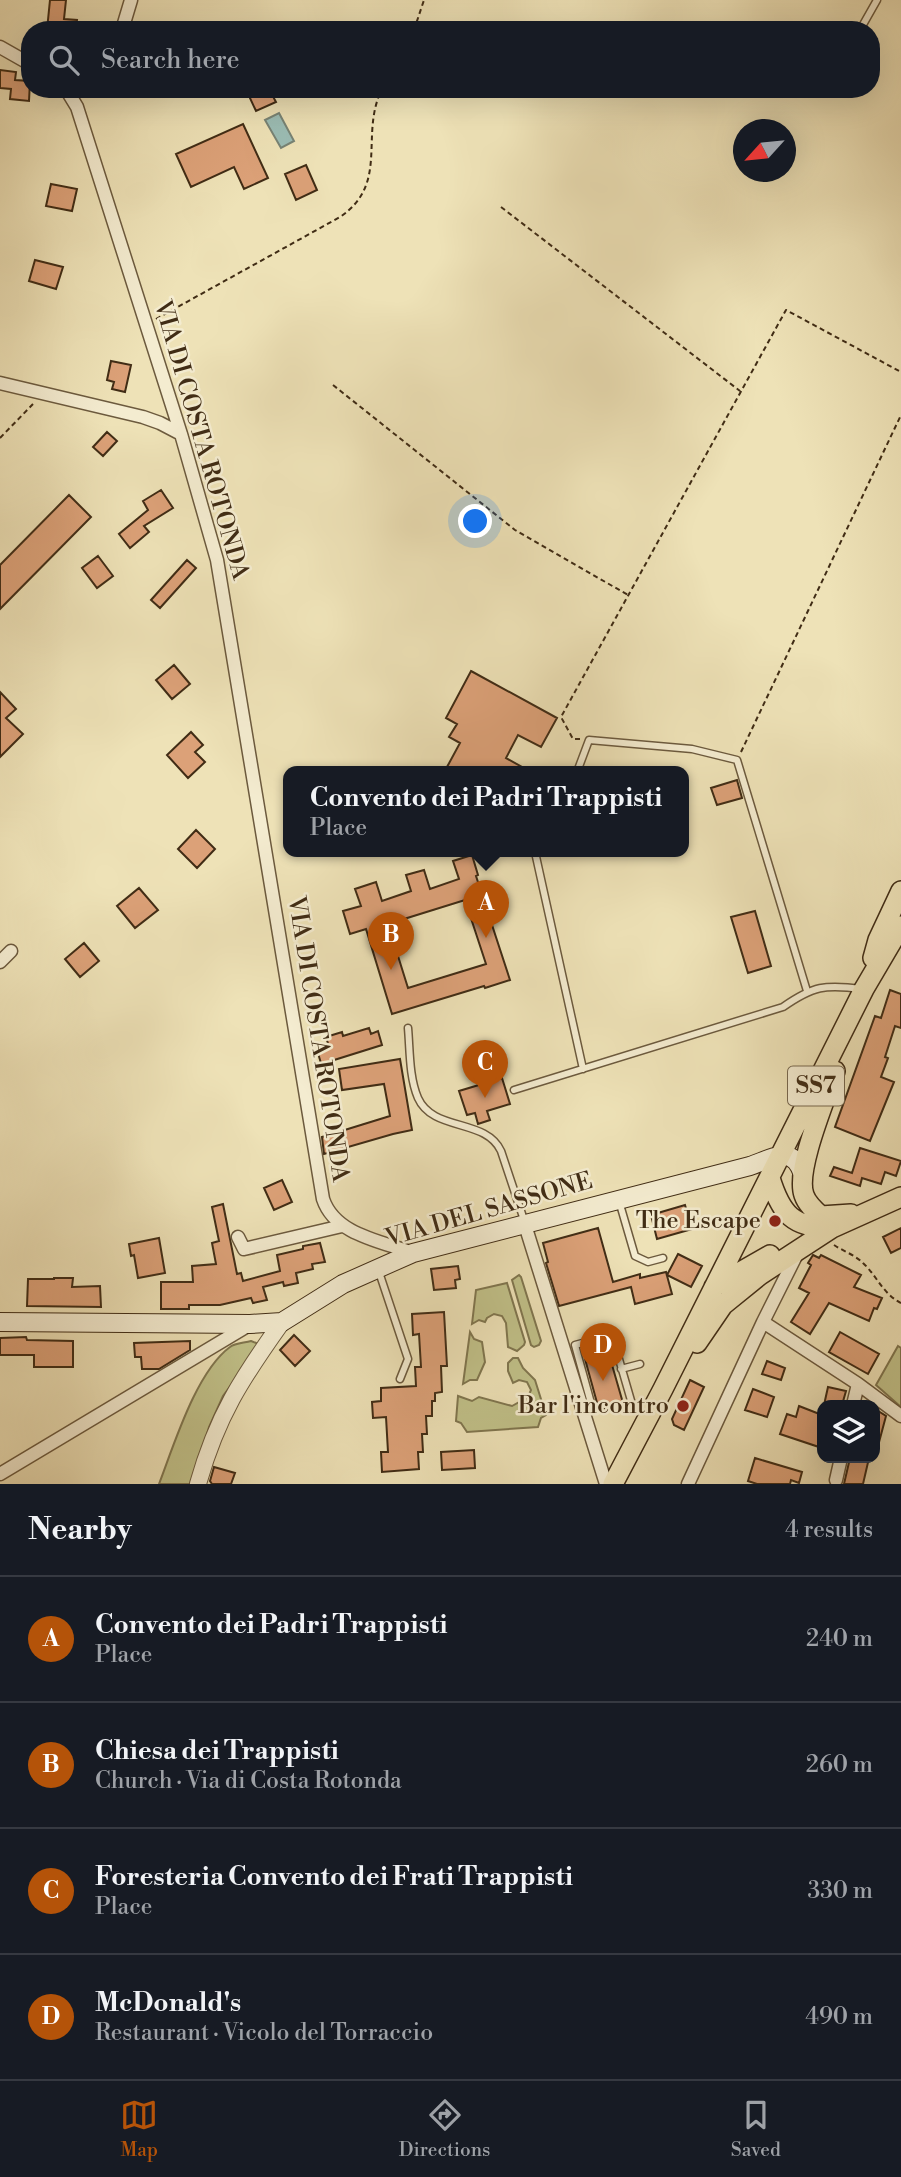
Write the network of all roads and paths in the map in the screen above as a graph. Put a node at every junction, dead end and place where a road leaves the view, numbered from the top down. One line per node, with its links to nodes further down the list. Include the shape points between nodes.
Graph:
1 (131, 0): 4 (street)
2 (424, 0): 5 (path)
3 (877, 0): 6 (lane)
4 (124, 21)
5 (417, 21)
6 (865, 21)
7 (0, 47): 8 (street)
8 (21, 59)
9 (72, 98): 12 (street, VIA DI COSTA ROTONDA)
10 (379, 98): 12 (path, via 373,113 369,182 355,205)
11 (500, 206): 16 (path)
12 (146, 324): 19 (street, VIA DI COSTA ROTONDA)
13 (901, 372): 16 (path, via 786,310)
14 (0, 383): 17 (street)
15 (333, 385): 21 (path, via 515,530)
16 (740, 392): 21 (path)
17 (44, 393): 19 (street, via 149,418); 20 (path)
18 (901, 415): 23 (path)
19 (181, 434): 44 (street, VIA DI COSTA ROTONDA, via 220,578 321,1192 328,1211)
20 (0, 438)
21 (628, 596): 22 (path, via 561,717 573,739)
22 (589, 740): 23 (lane, via 692,749); 24 (lane)
23 (737, 760): 31 (lane)
24 (579, 766)
25 (535, 857): 34 (lane)
26 (901, 891): 30 (main road, SS7, via 878,940)
27 (898, 933): 30 (main road, SS7)
28 (11, 951): 29 (street)
29 (0, 962)
30 (863, 989): 31 (lane, via 837,986); 32 (main road, SS7)
31 (807, 991): 34 (lane, via 783,1007)
32 (850, 1016): 36 (main road, SS7); 38 (main road)
33 (408, 1028): 43 (lane, via 413,1082 420,1102 433,1115 496,1141)
34 (583, 1069): 35 (lane)
35 (514, 1090)
36 (780, 1156): 37 (main road, VIA DEL SASSONE); 38 (main road, via 791,1156); 39 (main road, SS7)
37 (750, 1166): 39 (main road); 41 (main road, VIA DEL SASSONE)
38 (802, 1172): 42 (main road, via 803,1194 821,1216)
39 (770, 1178): 45 (main road, via 775,1195 793,1219); 51 (main road, SS7)
40 (901, 1197): 42 (main road)
41 (618, 1199): 43 (main road, VIA DEL SASSONE); 49 (lane, via 635,1256 648,1262)
42 (876, 1209): 45 (main road)
43 (525, 1225): 48 (main road, VIA DEL SASSONE); 64 (street)
44 (342, 1226): 46 (street, via 244,1249); 48 (street)
45 (825, 1232): 47 (main road); 52 (path)
46 (239, 1237)
47 (801, 1246): 51 (main road, via 762,1259); 55 (street); 61 (main road, via 723,1306)
48 (413, 1253): 50 (main road, VIA DEL SASSONE)
49 (663, 1258)
50 (377, 1268): 54 (main road, VIA DEL SASSONE); 59 (lane, via 408,1359)
51 (714, 1287): 61 (main road, SS7)
52 (901, 1303)
53 (0, 1322): 56 (main road, VIA DEL SASSONE)
54 (282, 1322): 56 (main road, VIA DEL SASSONE); 69 (street, via 228,1402)
55 (763, 1322): 60 (street); 72 (street)
56 (250, 1324): 67 (street)
57 (640, 1364): 58 (lane)
58 (621, 1369): 63 (lane); 64 (lane, via 612,1335 575,1345 591,1403)
59 (400, 1379)
60 (858, 1384): 62 (street); 65 (street)
61 (663, 1389): 71 (main road, SS7)
62 (854, 1400)
63 (632, 1404)
64 (583, 1413): 70 (street)
65 (901, 1416)
66 (840, 1463): 68 (street)
67 (0, 1474)
68 (836, 1480)
69 (198, 1484)
70 (606, 1484)
71 (613, 1484)
72 (688, 1484)

